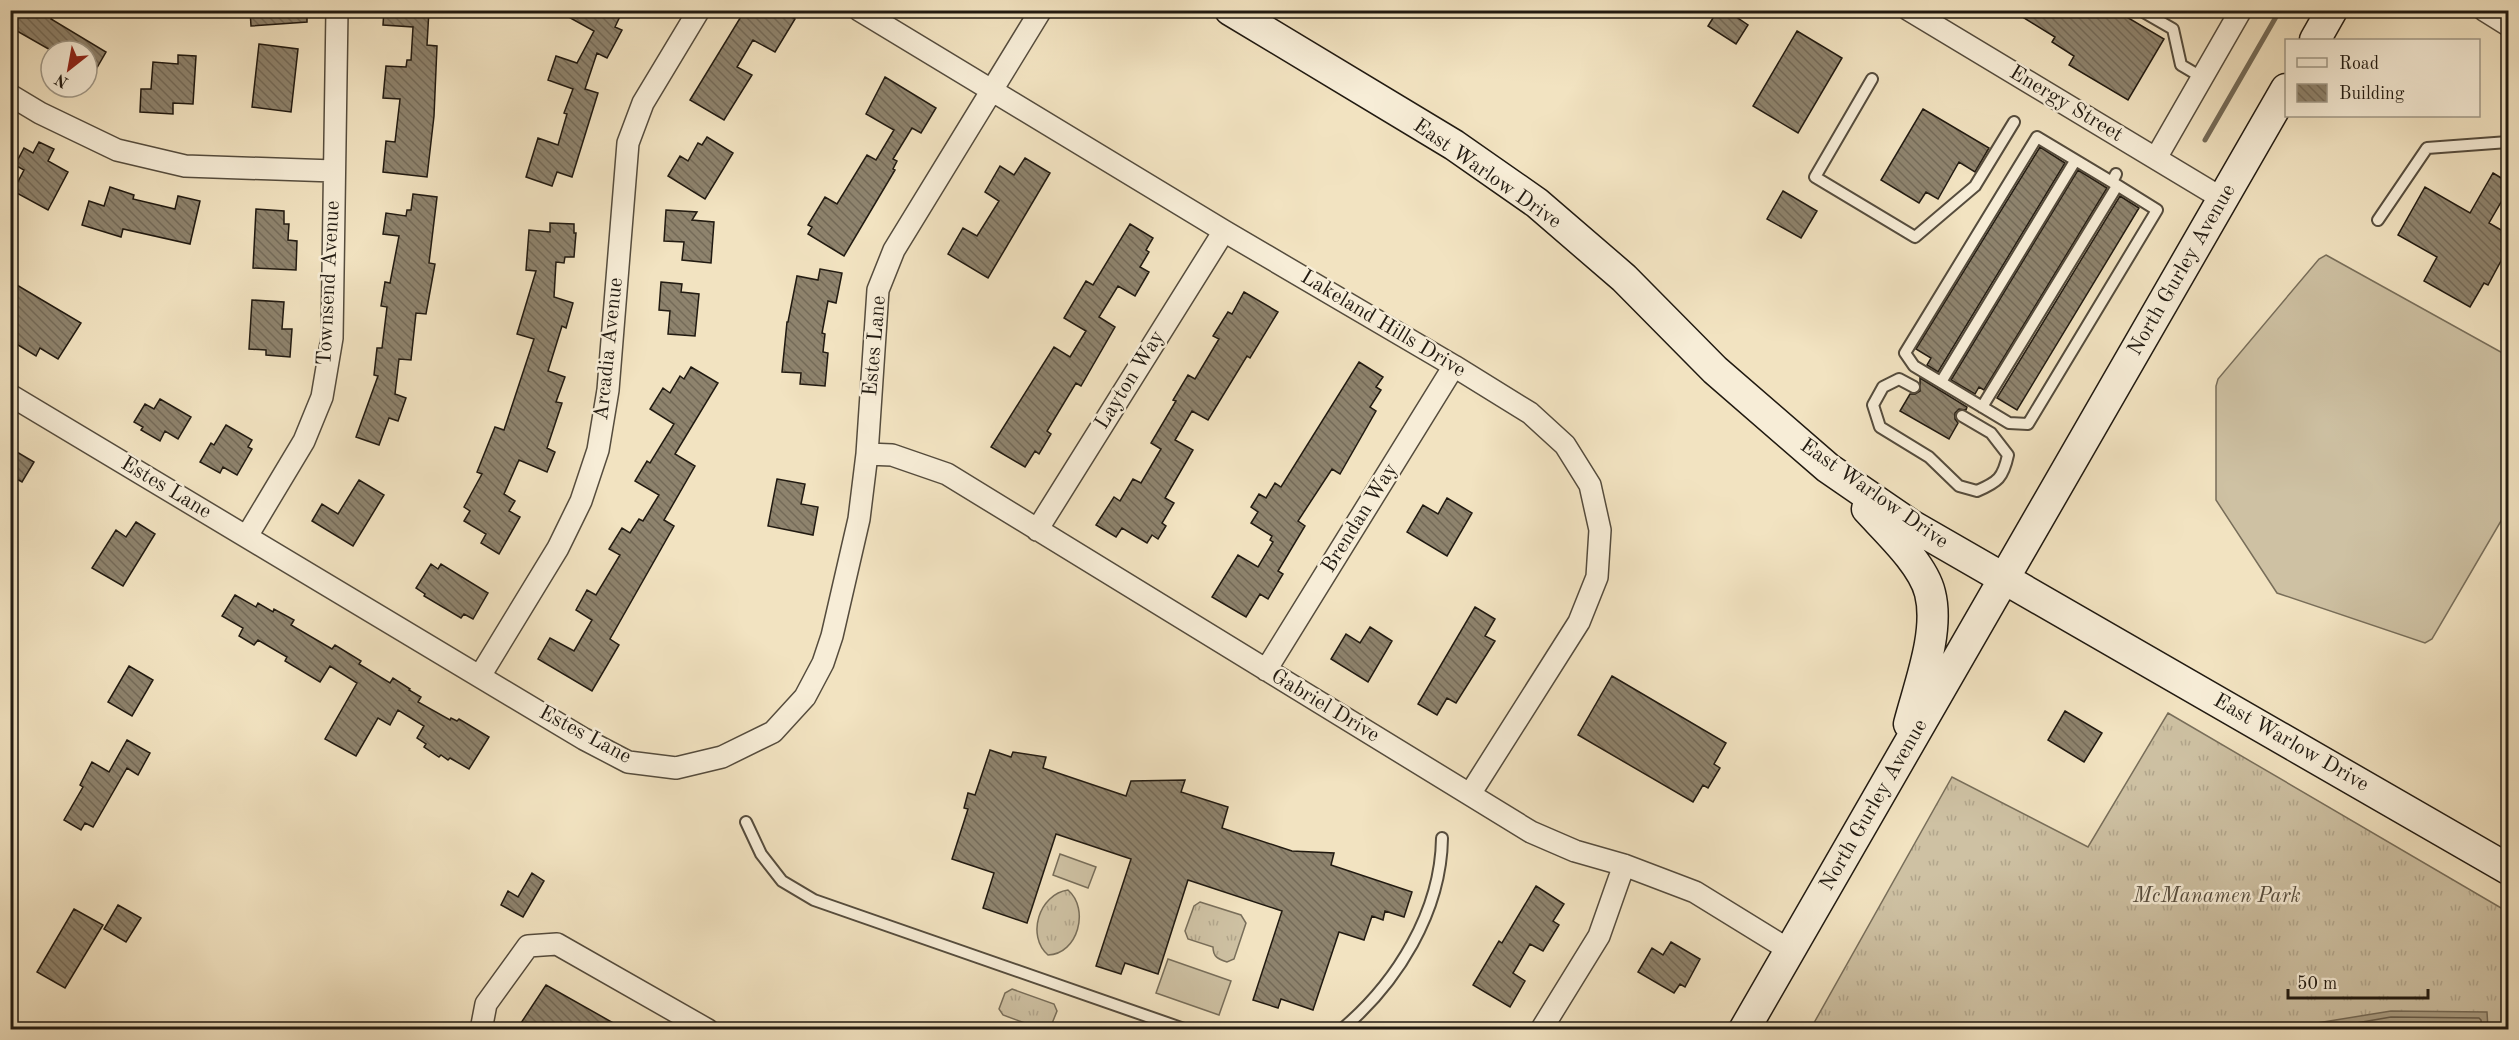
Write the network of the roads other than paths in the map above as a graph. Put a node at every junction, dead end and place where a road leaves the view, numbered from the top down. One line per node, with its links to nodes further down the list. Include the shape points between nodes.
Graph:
1 (337, 10): 23 (street, Townsend Avenue)
2 (699, 10): 40 (street, Arcadia Avenue, via 643,103 628,143 608,390 581,501 558,548)
3 (859, 10): 16 (street, Lakeland Hills Drive)
4 (1041, 10): 16 (street, Estes Lane)
5 (1230, 10): 35 (street, East Warlow Drive, via 1454,145 1537,203 1624,278 1715,370)
6 (1909, 10): 11 (street, Energy Street)
7 (2140, 10): 14 (lane, via 2173,29 2181,65)
8 (2241, 10): 14 (street)
9 (2332, 10): 13 (street)
10 (2484, 10): 12 (street)
11 (1935, 17): 21 (street, Energy Street)
12 (2508, 25)
13 (2315, 39)
14 (2203, 78): 21 (street)
15 (1872, 79): 19 (lane, via 1815,177 1915,237 1975,186)
16 (992, 90): 27 (street, Lakeland Hills Drive); 34 (street, Estes Lane, via 894,250 878,290)
17 (2285, 91): 25 (street, North Gurley Avenue)
18 (10, 95): 23 (street, via 117,150 185,166)
19 (2014, 122)
20 (2508, 142): 26 (lane, via 2427,148)
21 (2156, 158): 25 (street, Energy Street)
22 (2075, 160): 24 (lane); 29 (lane); 29 (lane, via 2037,137 1917,333 1905,353 1914,366)
23 (334, 171): 37 (street, Townsend Avenue, via 332,338 322,397 304,441)
24 (2115, 181): 32 (lane); 32 (lane, via 2157,210 2028,424 2009,423)
25 (2223, 199): 38 (street, North Gurley Avenue)
26 (2378, 220)
27 (1224, 231): 28 (street, Lakeland Hills Drive); 36 (street, Layton Way)
28 (1454, 366): 39 (street, Brendan Way); 42 (street, Lakeland Hills Drive, via 1530,413 1565,445 1590,485 1600,530 1597,576 1579,622)
29 (1941, 382): 32 (lane)
30 (1914, 387): 33 (lane, via 1899,380 1883,387 1873,405 1880,427 1929,457 1959,486 1977,492 1993,485 2004,473 2008,455 1991,433)
31 (10, 395): 37 (street, Estes Lane)
32 (1982, 407)
33 (1962, 416)
34 (867, 454): 36 (street, Gabriel Drive, via 892,455 947,474); 40 (street, Estes Lane, via 859,519 823,663 805,698 774,732 722,757 676,768 628,762)
35 (1828, 468): 38 (street, East Warlow Drive, via 1911,525); 41 (street, via 1892,535 1922,573 1930,593 1933,631)
36 (1037, 530): 39 (street, Gabriel Drive)
37 (247, 536): 40 (street, Estes Lane)
38 (2005, 580): 41 (street, North Gurley Avenue); 46 (street, East Warlow Drive)
39 (1266, 670): 42 (street, Gabriel Drive)
40 (480, 676)
41 (1900, 759): 47 (street, North Gurley Avenue)
42 (1470, 794): 45 (street, Gabriel Drive, via 1531,832 1575,851)
43 (746, 822): 50 (lane, via 760,854 782,881 814,900)
44 (1442, 838): 51 (lane, via 1436,886 1418,936 1365,1010)
45 (1624, 865): 47 (street, Gabriel Drive, via 1695,892); 52 (street, via 1599,936)
46 (2508, 869)
47 (1789, 950): 53 (street, North Gurley Avenue)
48 (481, 1029): 49 (street, via 486,1004 528,946 557,944)
49 (708, 1029)
50 (1187, 1029)
51 (1341, 1029)
52 (1541, 1029)
53 (1744, 1029)

